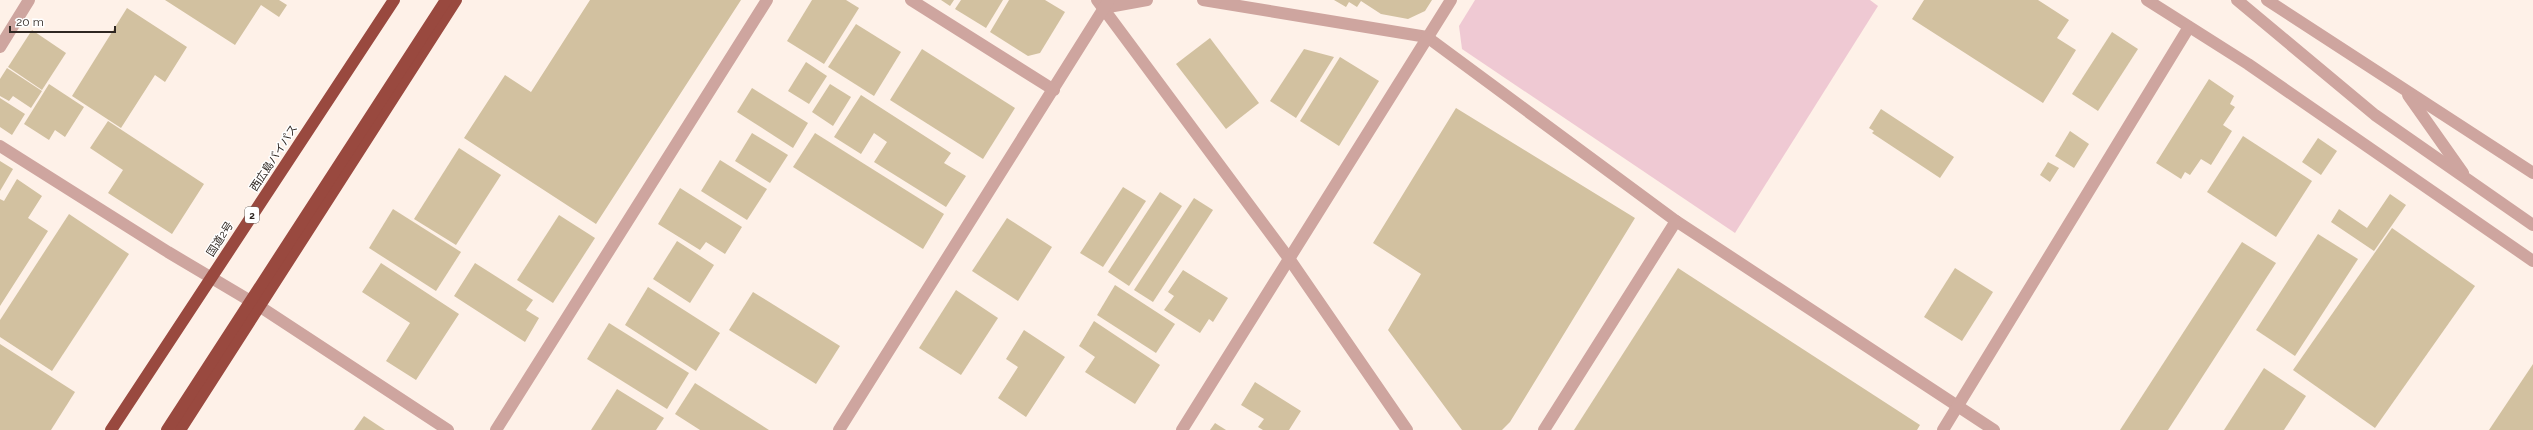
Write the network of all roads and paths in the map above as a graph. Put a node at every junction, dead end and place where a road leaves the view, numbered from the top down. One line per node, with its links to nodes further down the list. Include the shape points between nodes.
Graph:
1 (29, 0): 17 (street)
2 (390, 0): 27 (highway, 国道2号 / 2)
3 (394, 0): 30 (highway, 西広島バイパス / 2, bridge)
4 (446, 0): 31 (highway, bridge)
5 (456, 0): 28 (highway)
6 (767, 0): 34 (street)
7 (911, 0): 19 (street)
8 (1147, 0): 14 (street)
9 (1204, 0): 16 (street)
10 (1451, 0): 16 (street)
11 (2147, 0): 15 (street)
12 (2237, 0): 22 (street, via 2375,115)
13 (2268, 0): 18 (street)
14 (1103, 3): 19 (street); 25 (street)
15 (2190, 27): 26 (street, via 2255,68); 29 (street)
16 (1427, 37): 23 (street); 25 (street)
17 (0, 46)
18 (2404, 89): 21 (street); 22 (street)
19 (1054, 90): 35 (street)
20 (0, 146): 27 (street)
21 (2533, 173)
22 (2468, 180): 24 (street)
23 (1676, 222): 29 (street); 38 (street)
24 (2533, 225)
25 (1290, 260): 36 (street); 37 (street)
26 (2533, 261)
27 (210, 278): 28 (street); 30 (highway, 国道2号 / 2)
28 (259, 306): 32 (highway); 33 (street)
29 (1958, 406): 39 (street); 40 (street)
30 (110, 430)
31 (167, 430)
32 (180, 430)
33 (448, 430)
34 (496, 430)
35 (839, 430)
36 (1182, 430)
37 (1407, 430)
38 (1544, 430)
39 (1943, 430)
40 (1994, 430)

